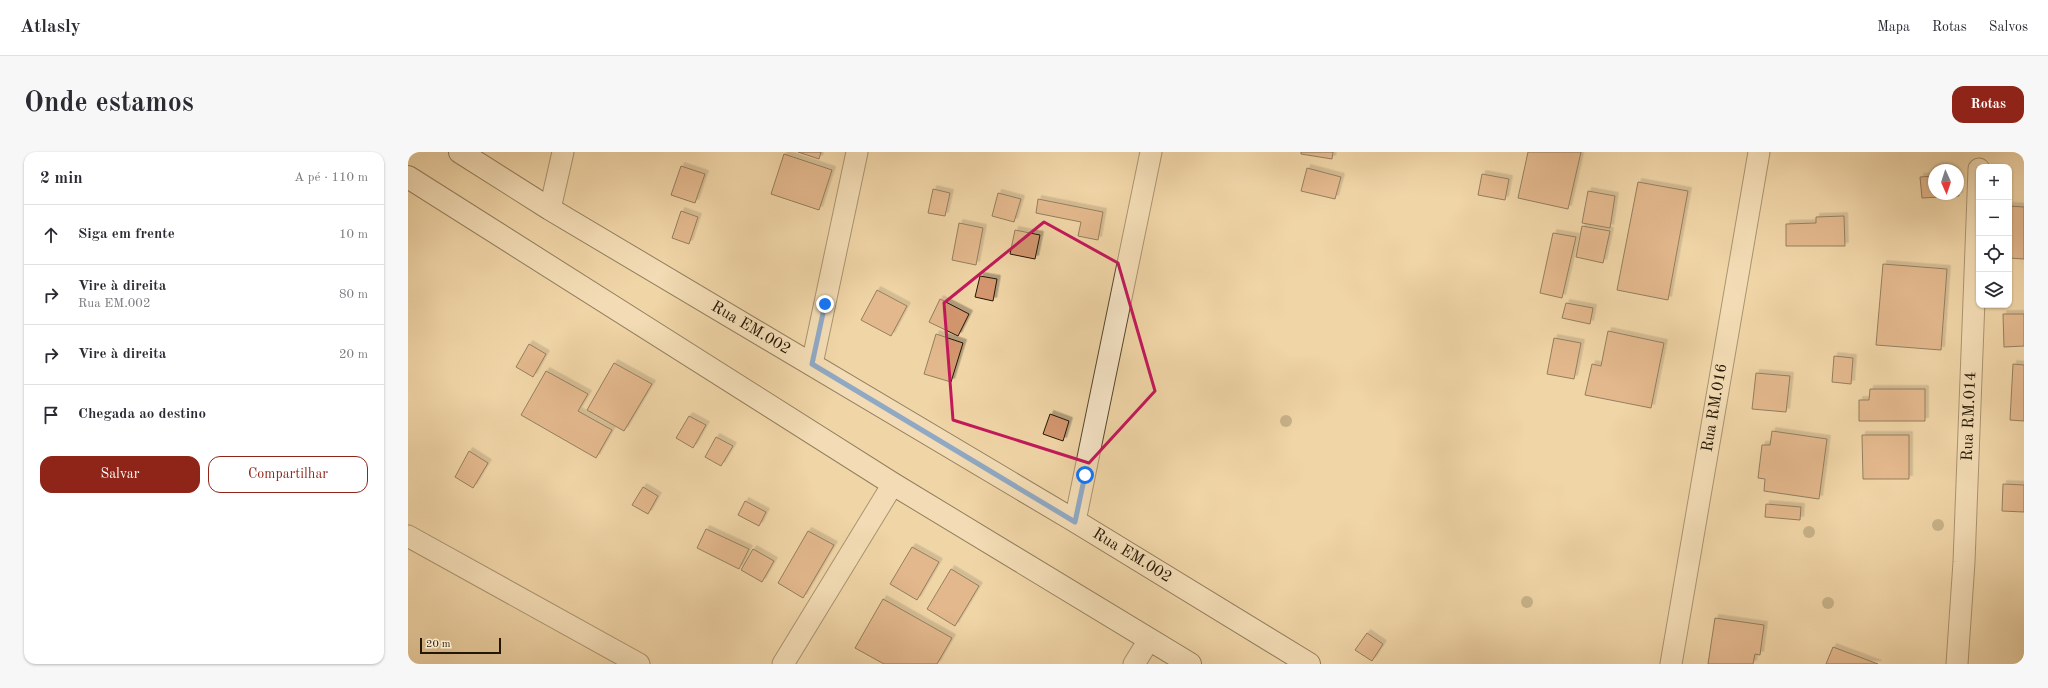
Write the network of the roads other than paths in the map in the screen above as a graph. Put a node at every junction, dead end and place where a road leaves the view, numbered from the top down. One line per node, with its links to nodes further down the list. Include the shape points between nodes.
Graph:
1 (460, 152): 10 (street, Rua EM.002)
2 (563, 152): 10 (street)
3 (857, 152): 11 (street)
4 (1151, 152): 13 (street)
5 (1758, 152): 21 (street, Rua RM.016)
6 (1980, 152): 7 (street, Rua RM.014)
7 (1979, 164)
8 (408, 177): 12 (street)
9 (1978, 200): 22 (street, Rua RM.014)
10 (550, 209): 11 (street, Rua EM.002)
11 (812, 364): 13 (street, Rua EM.002)
12 (893, 484): 15 (street); 17 (street)
13 (1075, 522): 20 (street, Rua EM.002)
14 (408, 536): 16 (street)
15 (1148, 640): 18 (street); 19 (street)
16 (639, 664)
17 (783, 664)
18 (1134, 664)
19 (1190, 664)
20 (1308, 664)
21 (1671, 664)
22 (1958, 664)

